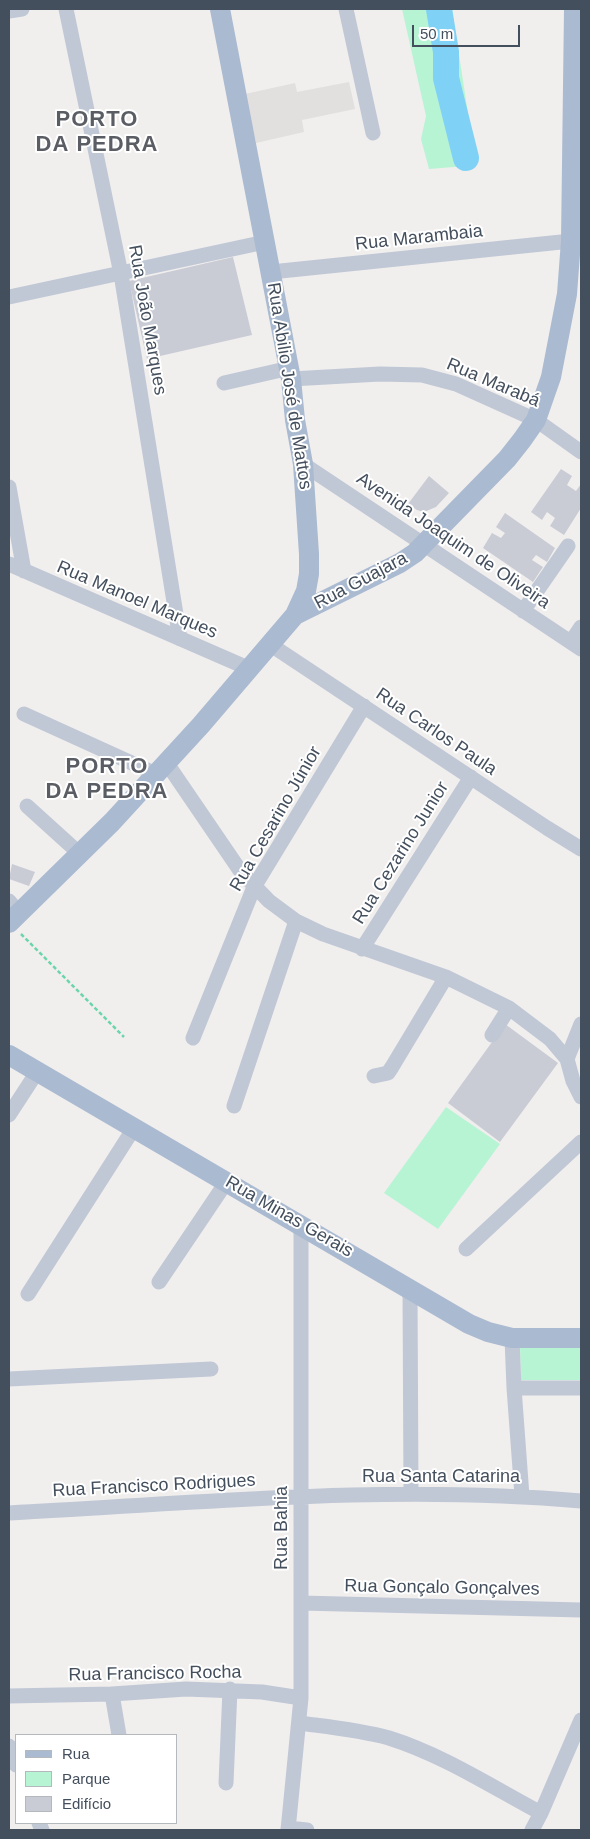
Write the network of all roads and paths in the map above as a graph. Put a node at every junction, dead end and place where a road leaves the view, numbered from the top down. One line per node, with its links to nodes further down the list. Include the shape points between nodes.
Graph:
1 (22, 9): 6 (street)
2 (66, 9): 11 (street, Rua João Marques)
3 (220, 9): 9 (main road, Rua Abilio José de Mattos)
4 (346, 9): 7 (street)
5 (574, 9): 8 (main road, Rua Guajara)
6 (9, 11)
7 (373, 133)
8 (571, 241): 10 (street, Rua Marambaia); 12 (main road, Rua Guajara)
9 (265, 242): 10 (main road, Rua Abilio José de Mattos); 11 (street)
10 (271, 272): 14 (main road, Rua Abilio José de Mattos)
11 (121, 274): 13 (street); 27 (street, Rua João Marques)
12 (574, 294): 16 (main road, Rua Guajara)
13 (9, 297)
14 (290, 374): 15 (street, Rua Marabá); 16 (street, Rua Marabá, via 422,375 456,384); 18 (main road, Rua Abilio José de Mattos)
15 (224, 383)
16 (536, 420): 17 (street, Rua Marabá); 20 (main road, Rua Guajara, via 507,459)
17 (581, 452)
18 (303, 464): 20 (street, Avenida Joaquim de Oliveira); 25 (main road, Rua Abilio José de Mattos, via 309,574 306,591)
19 (9, 487): 23 (street)
20 (425, 544): 24 (street, Avenida Joaquim de Oliveira); 25 (main road, Rua Guajara, via 400,563)
21 (568, 546): 24 (street)
22 (9, 564): 23 (street, Rua Manoel Marques)
23 (24, 571): 27 (street, Rua Manoel Marques)
24 (523, 611): 29 (street, Avenida Joaquim de Oliveira)
25 (295, 615): 28 (main road, Rua Abilio José de Mattos)
26 (581, 626): 29 (street)
27 (180, 639): 30 (street, Rua Manoel Marques)
28 (272, 644): 30 (main road, Rua Abilio José de Mattos); 31 (street, Rua Carlos Paula)
29 (576, 645)
30 (250, 669): 33 (main road, Rua Abilio José de Mattos)
31 (364, 706): 34 (street, Rua Carlos Paula); 38 (street, Rua Cesarino Júnior)
32 (24, 714): 33 (street)
33 (161, 768): 37 (main road, Rua Abilio José de Mattos); 38 (street)
34 (471, 777): 36 (street, Rua Carlos Paula); 41 (street, Rua Cezarino Junior)
35 (27, 806): 37 (street)
36 (581, 849)
37 (80, 854): 39 (main road, Rua Abilio José de Mattos)
38 (254, 887): 40 (street); 47 (street, Rua Cesarino Júnior)
39 (11, 915): 46 (path)
40 (296, 922): 41 (street); 53 (street)
41 (362, 949): 42 (street)
42 (446, 977): 43 (street); 51 (street, via 388,1073)
43 (509, 1008): 45 (street); 49 (street, via 550,1039)
44 (581, 1024): 49 (street)
45 (492, 1035)
46 (124, 1037)
47 (193, 1038)
48 (9, 1055): 50 (main road, Rua Minas Gerais)
49 (567, 1060): 52 (street)
50 (37, 1072): 54 (street); 55 (main road, Rua Minas Gerais)
51 (374, 1076)
52 (581, 1097)
53 (234, 1106)
54 (9, 1115)
55 (134, 1128): 57 (main road, Rua Minas Gerais); 62 (street)
56 (581, 1142): 59 (street)
57 (227, 1181): 58 (main road, Rua Minas Gerais); 60 (street)
58 (301, 1224): 61 (main road, Rua Minas Gerais); 71 (street, Rua Bahia)
59 (466, 1250)
60 (159, 1282)
61 (410, 1288): 63 (main road, Rua Minas Gerais, via 469,1324); 69 (street)
62 (28, 1294)
63 (512, 1338): 64 (main road, Rua Minas Gerais); 67 (street)
64 (581, 1338)
65 (211, 1369): 66 (street)
66 (9, 1379)
67 (514, 1388): 68 (street); 70 (street)
68 (581, 1388)
69 (411, 1494): 70 (street, Rua Santa Catarina); 71 (street, Rua Santa Catarina)
70 (522, 1496): 72 (street, Rua Santa Catarina)
71 (301, 1497): 73 (street, Rua Francisco Rodrigues); 74 (street, Rua Bahia)
72 (581, 1501)
73 (9, 1513)
74 (301, 1603): 75 (street, Rua Gonçalo Gonçalves); 79 (street, Rua Bahia)
75 (581, 1610)
76 (230, 1689): 77 (street, Rua Francisco Rocha); 79 (street, Rua Francisco Rocha); 85 (street)
77 (112, 1694): 78 (street, Rua Francisco Rocha); 82 (street)
78 (9, 1696)
79 (301, 1698): 81 (street, Rua Bahia)
80 (581, 1720): 86 (street)
81 (298, 1723): 86 (street, via 390,1738 439,1758); 87 (street, Rua Bahia)
82 (118, 1734)
83 (9, 1746): 84 (street)
84 (15, 1762)
85 (226, 1783)
86 (541, 1813): 89 (street)
87 (288, 1829): 88 (street)
88 (307, 1830)
89 (532, 1830)

